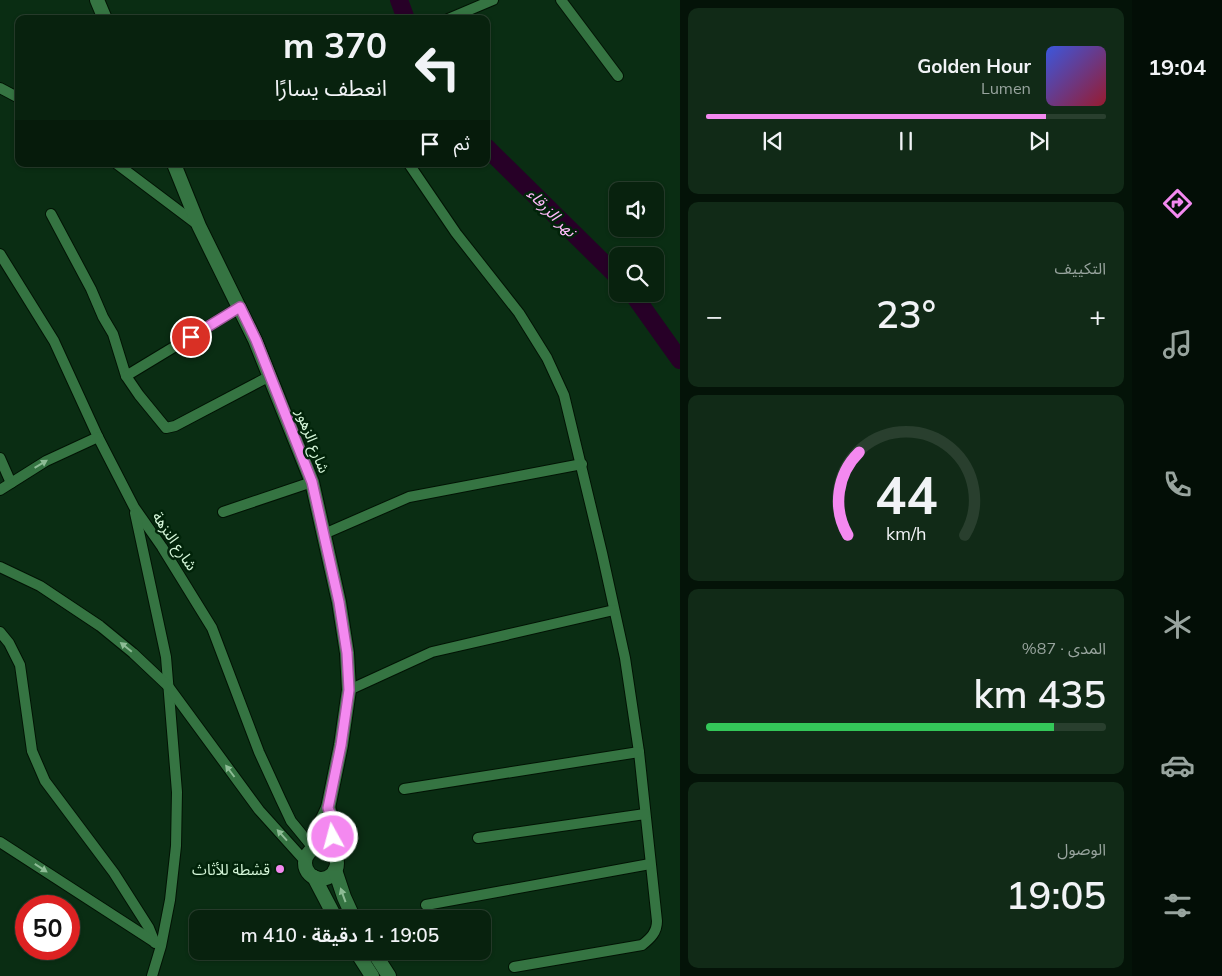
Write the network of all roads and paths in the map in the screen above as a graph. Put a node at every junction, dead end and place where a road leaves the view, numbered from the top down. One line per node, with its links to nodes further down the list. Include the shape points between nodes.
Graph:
1 (97, 0): 4 (main road)
2 (493, 0): 5 (street)
3 (561, 0): 6 (street)
4 (104, 15)
5 (457, 15)
6 (618, 76)
7 (0, 88): 8 (street)
8 (15, 96)
9 (121, 167): 13 (street)
10 (175, 167): 13 (main road, شارع الزهور)
11 (411, 167): 20 (street, via 456,233 519,313 547,358 564,395)
12 (51, 214): 16 (street, via 113,334)
13 (199, 226): 15 (main road, شارع الزهور)
14 (0, 254): 18 (street, شارع النزهة, via 54,341)
15 (240, 307): 16 (street); 17 (main road, شارع الزهور)
16 (126, 376): 17 (street, via 169,428)
17 (270, 376): 21 (main road, شارع الزهور)
18 (98, 437): 22 (street, one-way to 18, via 46,461); 24 (street, شارع النزهة)
19 (0, 458): 22 (street)
20 (582, 464): 26 (street, via 408,497); 28 (street)
21 (312, 482): 25 (street); 26 (main road, شارع الزهور)
22 (11, 483): 23 (street)
23 (0, 490)
24 (134, 507): 30 (street, via 166,657); 38 (street, شارع النزهة, via 212,628 259,752 281,800 291,821)
25 (223, 512)
26 (324, 534): 31 (main road, شارع الزهور, via 339,602)
27 (0, 567): 30 (street, one-way to 27, via 100,626 40,586)
28 (614, 610): 31 (street, via 432,652); 32 (street, via 625,658)
29 (0, 632): 47 (street, via 20,665 32,750 39,770 114,872)
30 (168, 686): 40 (street, one-way to 30, via 259,810); 47 (street, via 175,763 176,846 170,900)
31 (349, 690): 34 (main road, شارع الزهور)
32 (638, 752): 33 (street); 35 (street)
33 (404, 790)
34 (328, 808): 38 (main road, شارع الزهور); 39 (main road, شارع الزهور, via 334,823)
35 (645, 814): 36 (street); 41 (street)
36 (478, 838)
37 (0, 842): 47 (street, one-way to 47)
38 (316, 848): 39 (main road, via 324,847); 40 (main road)
39 (332, 852): 42 (main road, via 336,860)
40 (305, 861): 43 (main road, via 307,870)
41 (650, 864): 44 (street); 50 (street, via 657,929 642,945)
42 (335, 870): 43 (main road, via 323,878); 46 (main road, one-way to 42)
43 (314, 877): 45 (main road)
44 (426, 904)
45 (331, 910)
46 (350, 910)
47 (158, 944): 51 (street)
48 (362, 960): 52 (main road)
49 (379, 960): 53 (main road)
50 (514, 967)
51 (152, 976)
52 (372, 976)
53 (389, 976)

